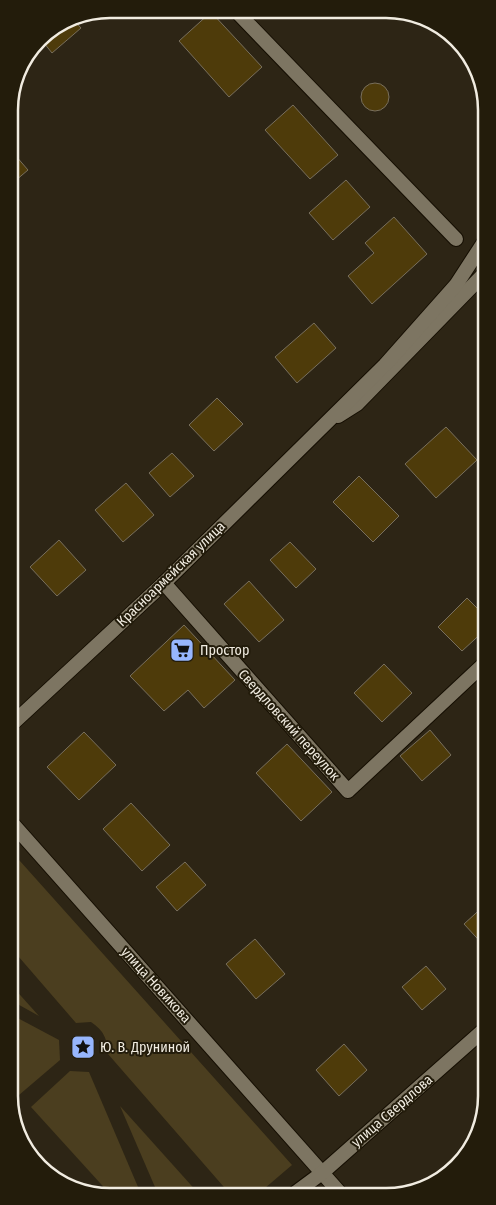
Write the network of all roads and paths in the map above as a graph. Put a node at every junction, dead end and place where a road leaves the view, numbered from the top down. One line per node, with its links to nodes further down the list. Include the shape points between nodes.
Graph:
1 (243, 18): 2 (street)
2 (456, 239)
3 (478, 251): 5 (street, Красноармейская улица, via 456,285 385,366)
4 (478, 280): 5 (street, Красноармейская улица, via 357,404)
5 (329, 421): 6 (street, Красноармейская улица)
6 (164, 583): 7 (street, Свердловский переулок, via 348,792); 8 (street, Красноармейская улица)
7 (478, 670)
8 (18, 719)
9 (18, 830): 11 (street, улица Новикова)
10 (478, 1035): 11 (street, улица Свердлова)
11 (322, 1172): 12 (street, улица Свердлова); 13 (street, улица Новикова)
12 (301, 1188)
13 (336, 1188)

